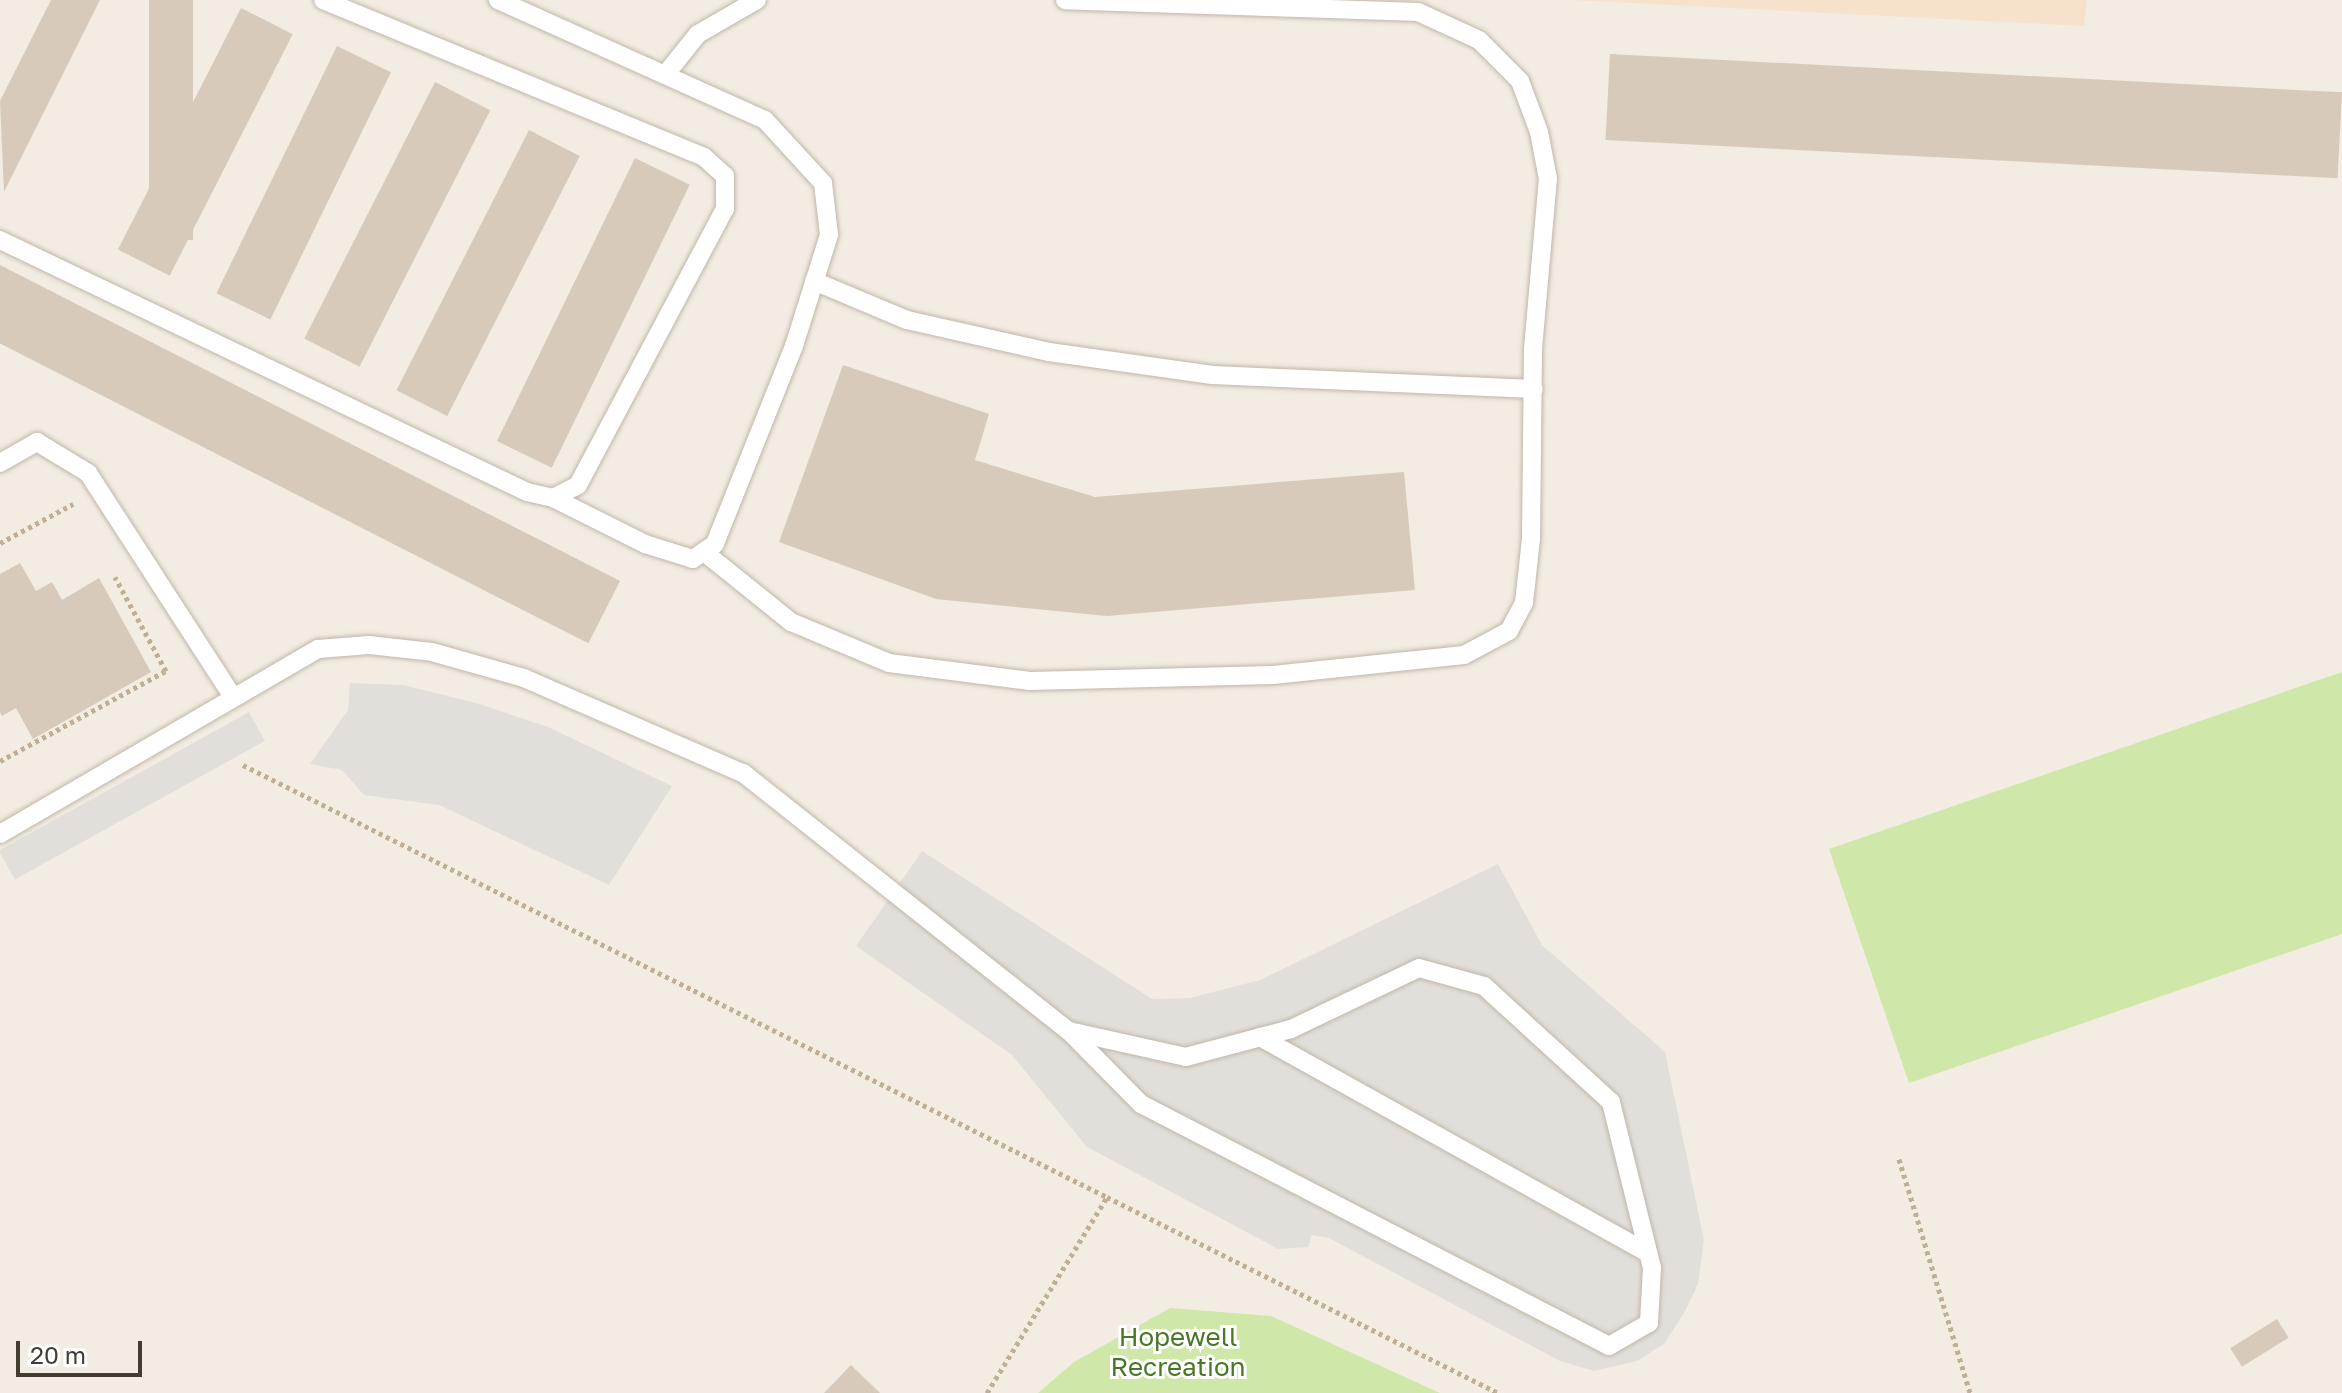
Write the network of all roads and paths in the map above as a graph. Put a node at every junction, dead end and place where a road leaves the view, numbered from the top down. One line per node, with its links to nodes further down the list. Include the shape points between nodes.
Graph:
1 (323, 0): 10 (lane, via 704,157 725,176 725,209 586,472 578,485)
2 (498, 0): 5 (lane)
3 (757, 0): 5 (lane, via 698,34)
4 (1065, 0): 8 (lane, via 1418,12 1479,40 1520,81 1539,132 1548,179)
5 (665, 75): 7 (lane, via 765,120 823,183 829,235)
6 (0, 240): 10 (lane, via 527,492)
7 (814, 281): 8 (lane, via 907,320 1049,352 1212,375); 13 (lane, via 715,544)
8 (1534, 389): 13 (lane, via 1531,539 1524,603 1509,631 1464,655 1273,675 1030,681 889,663 791,622)
9 (0, 463): 15 (lane, via 37,442 88,473)
10 (553, 498): 13 (lane, via 645,544 693,559)
11 (83, 517): 12 (path, via 75,503)
12 (0, 543)
13 (704, 552)
14 (113, 573): 16 (path, via 166,671)
15 (233, 697): 18 (lane); 19 (lane, via 318,649 369,645 432,652 524,678 743,773)
16 (0, 761)
17 (243, 765): 22 (path)
18 (0, 834)
19 (1069, 1031): 20 (lane, via 1186,1057); 23 (lane, via 1141,1104 1609,1346 1649,1323)
20 (1260, 1037): 23 (lane); 23 (lane, via 1291,1029 1419,968 1484,986 1611,1102)
21 (1899, 1159): 26 (path)
22 (1107, 1197): 24 (path); 25 (path)
23 (1648, 1253)
24 (987, 1393)
25 (1498, 1393)
26 (1970, 1393)

